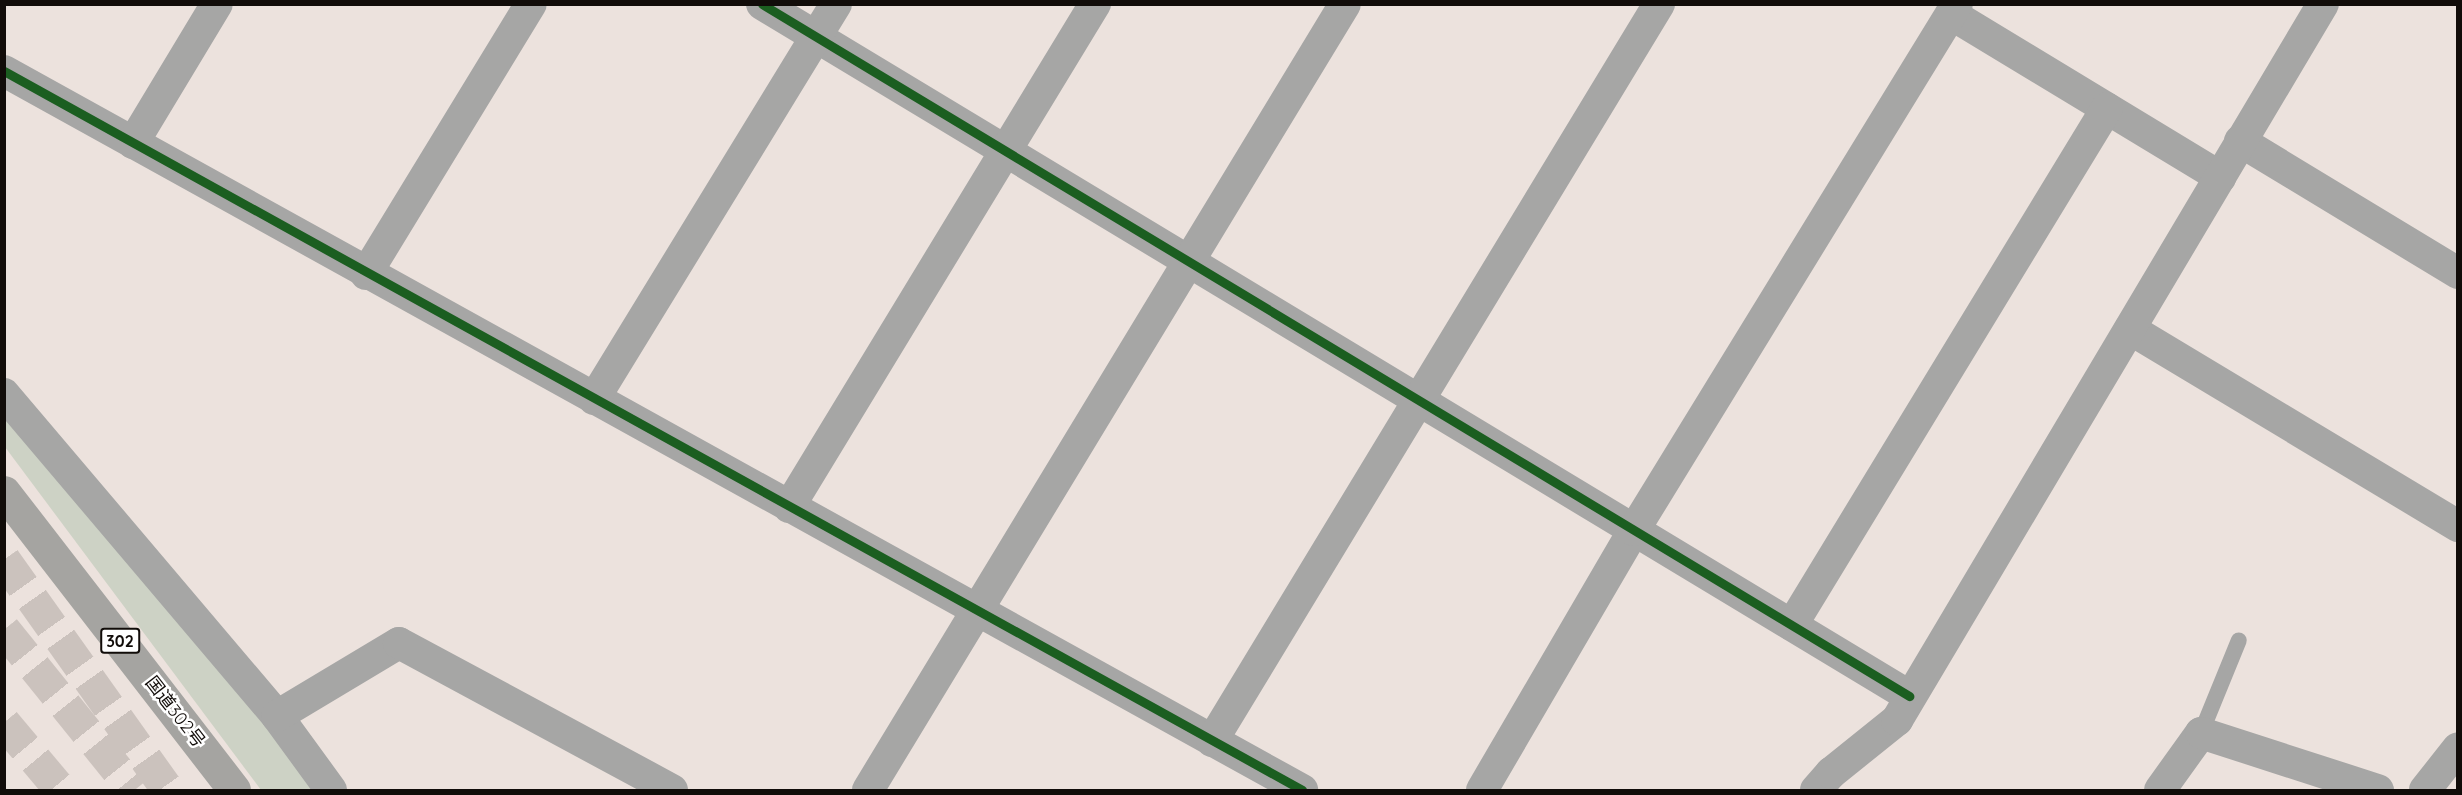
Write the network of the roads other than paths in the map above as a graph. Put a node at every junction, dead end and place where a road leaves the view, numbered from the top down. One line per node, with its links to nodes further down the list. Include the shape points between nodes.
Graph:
1 (217, 4): 14 (street)
2 (531, 4): 19 (street)
3 (762, 4): 10 (street)
4 (836, 4): 10 (street)
5 (1095, 4): 15 (street)
6 (1345, 4): 17 (street)
7 (1659, 4): 23 (street)
8 (2324, 4): 13 (street)
9 (1954, 9): 12 (street); 27 (street)
10 (816, 37): 15 (street); 22 (street)
11 (4, 71): 14 (street)
12 (2108, 108): 16 (street); 29 (street)
13 (2240, 141): 16 (street); 18 (street)
14 (133, 143): 19 (street)
15 (1006, 152): 17 (street); 25 (street)
16 (2220, 177): 20 (street)
17 (1188, 262): 23 (street); 28 (street)
18 (2457, 273)
19 (366, 274): 22 (street)
20 (2130, 329): 26 (street); 31 (street)
21 (4, 393): 32 (street)
22 (594, 399): 25 (street)
23 (1416, 400): 27 (street); 34 (street)
24 (4, 492): 36 (highway, 国道302号 / 302)
25 (789, 507): 28 (street)
26 (2457, 526)
27 (1634, 530): 29 (street); 41 (street)
28 (977, 611): 34 (street); 39 (street)
29 (1792, 625): 31 (street)
30 (2239, 640): 33 (lane)
31 (1909, 696): 42 (street, via 1897,720 1831,773)
32 (277, 716): 37 (street); 38 (street, via 399,643)
33 (2201, 733): 43 (street); 44 (street)
34 (1212, 741): 40 (street)
35 (2457, 748): 45 (street)
36 (234, 790)
37 (331, 790)
38 (672, 790)
39 (868, 790)
40 (1302, 790)
41 (1482, 790)
42 (1816, 790)
43 (2160, 790)
44 (2378, 790)
45 (2425, 790)

